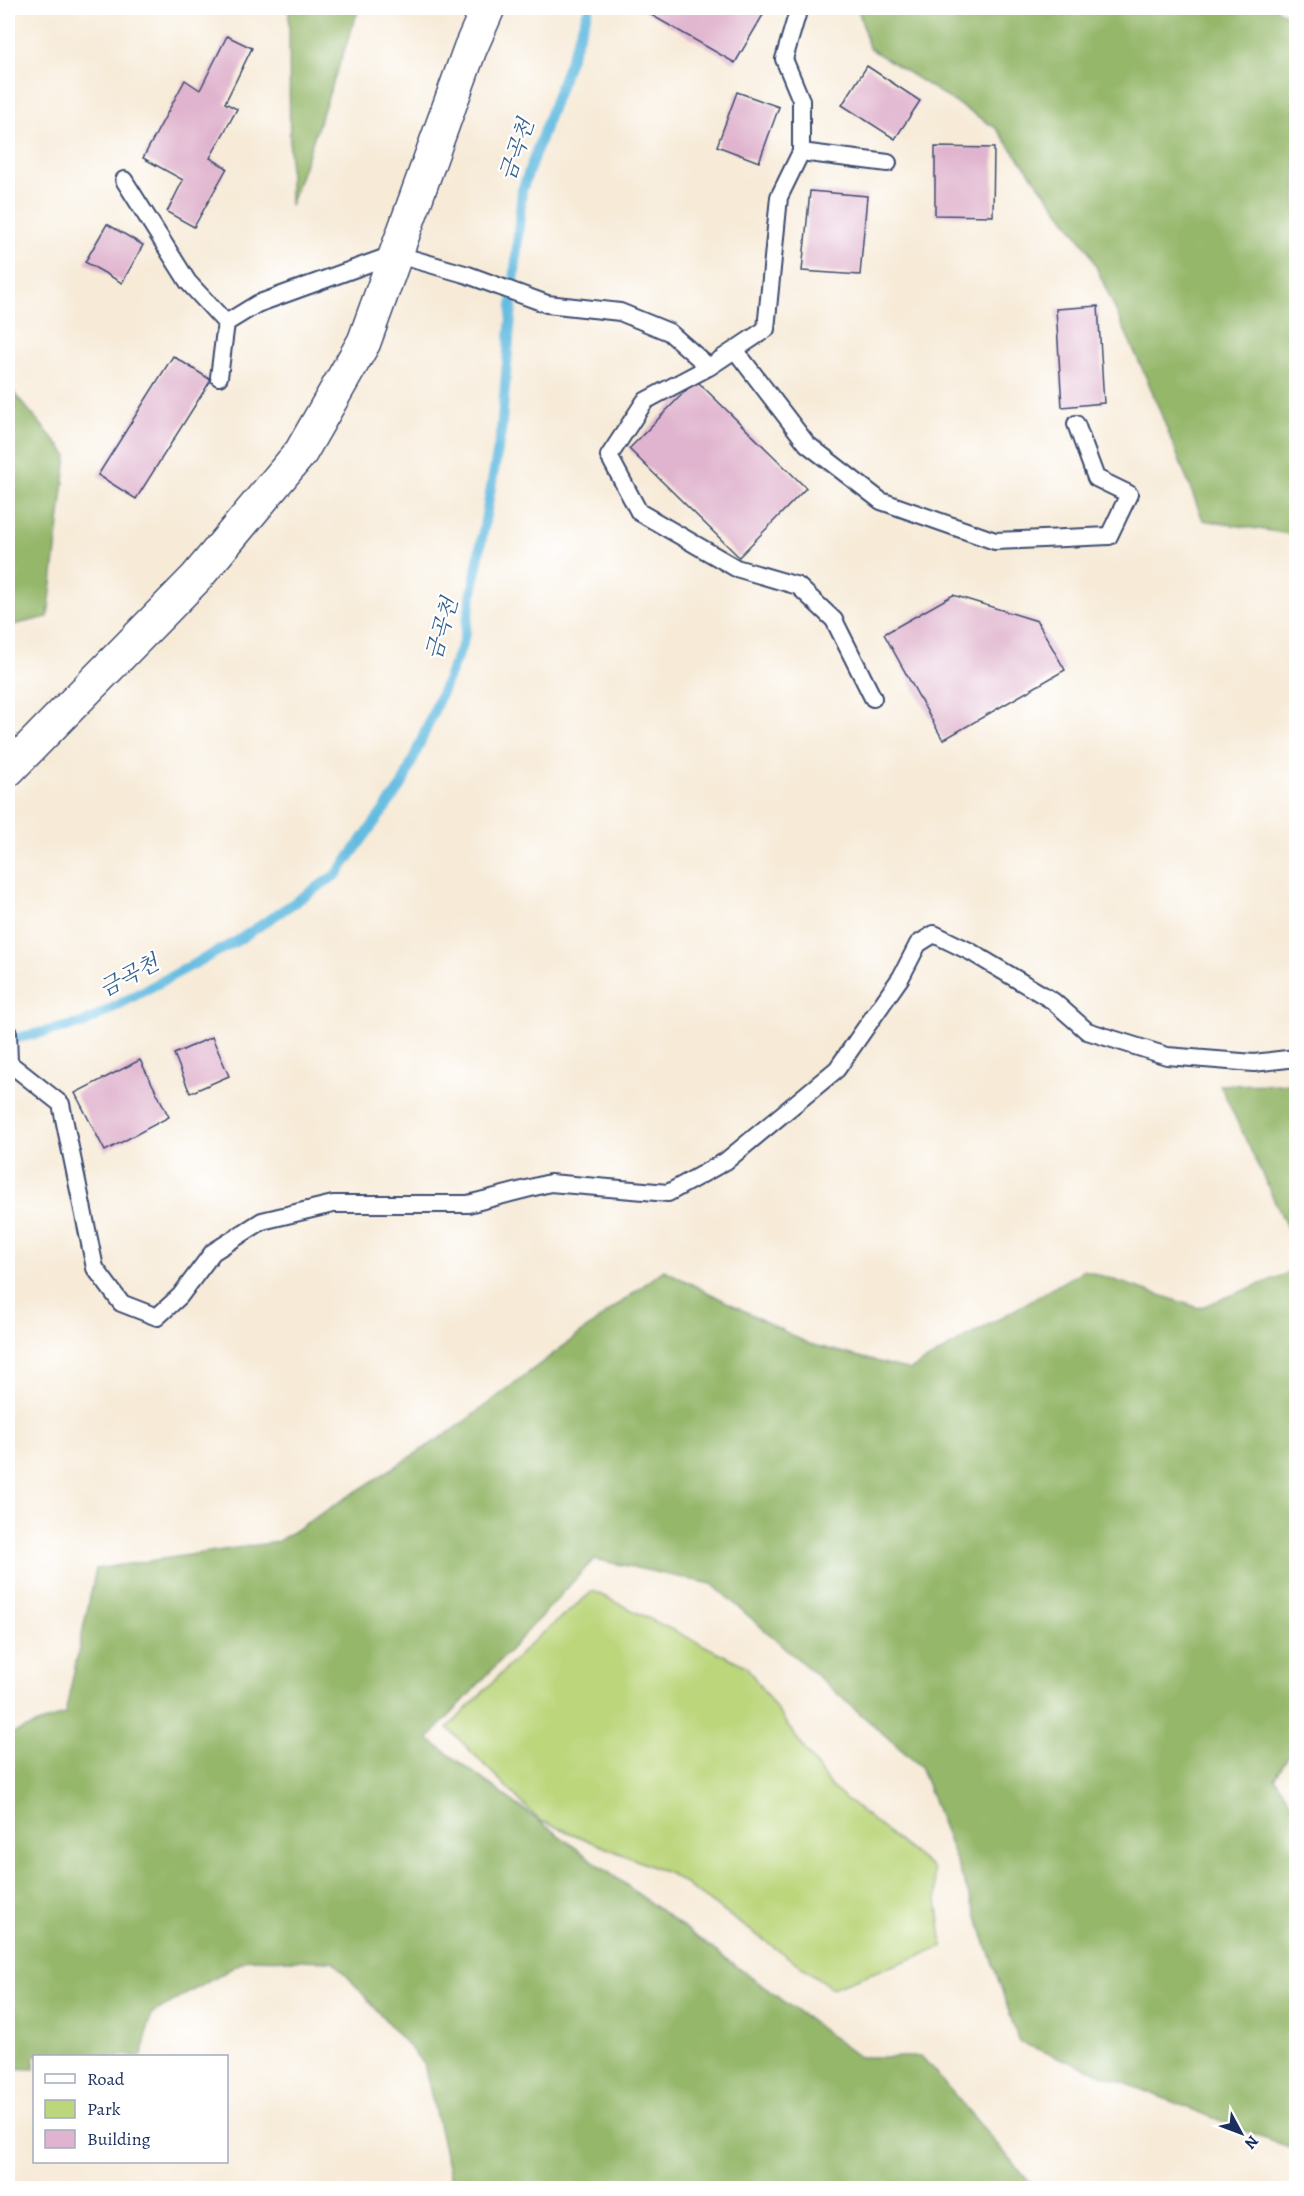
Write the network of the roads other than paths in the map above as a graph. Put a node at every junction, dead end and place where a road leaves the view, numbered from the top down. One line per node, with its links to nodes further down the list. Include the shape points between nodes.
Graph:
1 (488, 8): 6 (street)
2 (799, 8): 3 (lane, via 784,59 801,100)
3 (801, 152): 4 (lane); 8 (lane, via 779,197 766,329)
4 (888, 163)
5 (124, 180): 7 (lane, via 189,282)
6 (395, 254): 7 (lane, via 257,304); 9 (lane, via 548,304 620,312 669,332); 13 (street, via 364,342 302,452 196,578)
7 (226, 323): 10 (lane)
8 (735, 350): 9 (lane); 11 (lane, via 807,444 881,501 995,542 1109,536 1129,495 1096,478)
9 (709, 367): 12 (lane, via 645,401 609,456 639,512 736,568 798,586 834,620)
10 (219, 377)
11 (1076, 424)
12 (873, 698)
13 (8, 771)
14 (8, 1033): 16 (lane)
15 (1296, 1058): 16 (lane, via 1254,1063 1167,1056 1087,1031 1053,1001 933,934 918,944 901,977 837,1069 726,1161 668,1193 550,1183 468,1204 333,1204 262,1221 213,1252 180,1296 157,1317 121,1303 95,1268 61,1104)
16 (8, 1063)

